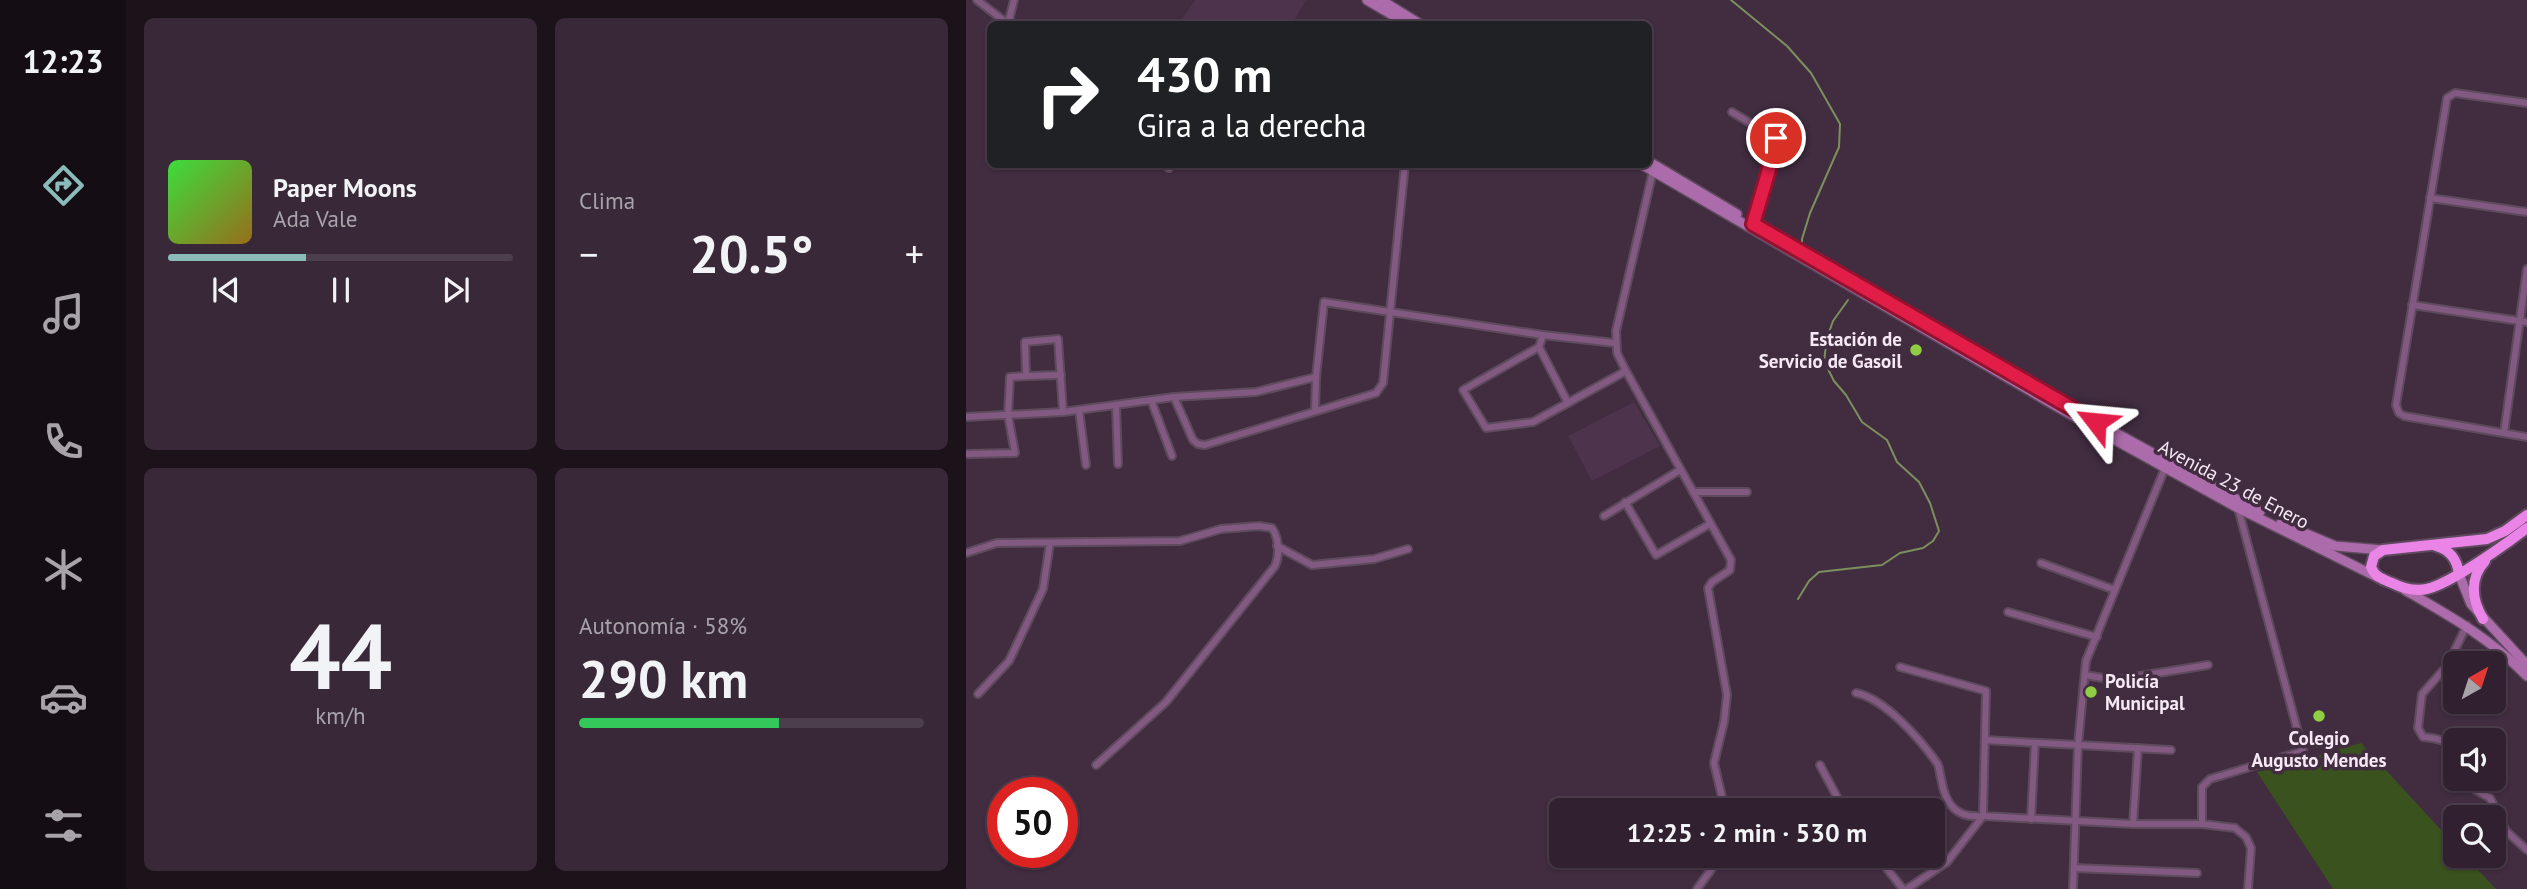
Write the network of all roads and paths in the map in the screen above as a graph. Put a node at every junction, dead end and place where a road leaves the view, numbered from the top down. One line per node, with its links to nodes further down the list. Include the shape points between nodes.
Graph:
1 (977, 0): 5 (street)
2 (1014, 0): 6 (street)
3 (1367, 0): 7 (main road)
4 (1381, 0): 8 (main road)
5 (1004, 21)
6 (1009, 21)
7 (1403, 21)
8 (1415, 21)
9 (2527, 103): 14 (street, via 2455,93 2449,96)
10 (1732, 112): 16 (street, via 1776,138)
11 (1652, 166): 16 (main road, Avenida 23 de Enero); 43 (main road, Avenida 23 de Enero, via 1928,333)
12 (1405, 168): 19 (street)
13 (1652, 168): 22 (street)
14 (2430, 198): 15 (street); 18 (street)
15 (2527, 212)
16 (1753, 224): 57 (main road, Avenida 23 de Enero, via 2025,382 2283,524 2335,546)
17 (2527, 269): 20 (street)
18 (2412, 305): 20 (street); 37 (street, via 2396,405 2399,413)
19 (1389, 312): 21 (street); 27 (street, via 1324,302); 33 (street, via 1381,388)
20 (2523, 321): 37 (street)
21 (1543, 335): 22 (street); 23 (street)
22 (1615, 343): 24 (street)
23 (1539, 347): 30 (street); 30 (street, via 1463,390 1486,428 1533,422)
24 (1626, 371): 30 (street); 44 (street)
25 (1061, 375): 26 (street); 26 (street, via 1058,340 1025,342); 34 (street)
26 (1026, 376): 35 (street, via 1010,377)
27 (1316, 377): 28 (street, via 1256,392); 33 (street)
28 (1174, 397): 29 (street); 33 (street, via 1198,444)
29 (1151, 400): 31 (street); 40 (street)
30 (1568, 404)
31 (1116, 406): 32 (street); 41 (street)
32 (1079, 410): 34 (street); 42 (street)
33 (1315, 411)
34 (1063, 412): 35 (street)
35 (1008, 415): 36 (street); 39 (street, via 1015,453)
36 (966, 418)
37 (2504, 433): 38 (street)
38 (2527, 437)
39 (966, 454)
40 (1172, 456)
41 (1118, 464)
42 (1086, 465)
43 (2165, 468): 48 (main road, Avenida 23 de Enero); 64 (street)
44 (1680, 470): 45 (street); 47 (street)
45 (1693, 492): 46 (street); 51 (street)
46 (1747, 492)
47 (1625, 502): 50 (street); 51 (street, via 1656,555)
48 (2238, 508): 62 (main road, Avenida 23 de Enero); 91 (street, via 2303,751 2210,779 2202,787)
49 (2527, 515): 54 (highway, via 2487,539)
50 (1604, 516)
51 (1710, 524): 85 (street, via 1732,564 1708,588 1727,695 1714,763)
52 (2527, 528): 59 (highway)
53 (1050, 543): 55 (street, via 1180,541 1221,529 1259,526 1272,528 1278,536); 58 (street, via 997,543); 75 (street, via 1043,589 1009,661)
54 (2434, 545): 57 (highway); 61 (highway, via 2452,555)
55 (1277, 546): 56 (street, via 1312,565 1374,559); 82 (street, via 1275,566 1166,702)
56 (1408, 549)
57 (2383, 550): 62 (highway, via 2371,561)
58 (966, 553)
59 (2489, 557): 61 (highway); 66 (highway, via 2474,580 2476,607)
60 (2041, 563): 64 (street)
61 (2459, 574): 63 (highway, via 2430,589); 66 (main road, via 2465,594)
62 (2377, 577): 63 (highway)
63 (2397, 586): 67 (main road)
64 (2115, 590): 68 (street)
65 (2008, 612): 68 (street)
66 (2483, 619): 70 (main road)
67 (2467, 625): 73 (main road); 77 (street, via 2447,666 2422,694 2418,728 2423,737)
68 (2097, 637): 72 (street)
69 (2208, 665): 72 (street, via 2115,680)
70 (2527, 665)
71 (1900, 667): 76 (street, via 1986,691)
72 (2085, 675): 79 (street)
73 (2527, 676)
74 (1856, 693): 87 (street, via 1888,708 1925,747 1939,765 1947,798 1958,814)
75 (978, 694)
76 (1985, 740): 78 (street); 87 (street)
77 (2443, 740)
78 (2035, 743): 79 (street); 88 (street)
79 (2078, 744): 80 (street); 89 (street)
80 (2138, 748): 81 (street); 90 (street)
81 (2171, 750)
82 (1096, 765)
83 (1819, 765): 86 (street)
84 (2478, 791): 92 (street, via 2490,798 2506,831)
85 (1722, 798)
86 (1837, 798)
87 (1983, 816): 88 (street); 98 (street, via 1947,862)
88 (2031, 819): 89 (street)
89 (2075, 821): 90 (street); 95 (street)
90 (2133, 824): 91 (street)
91 (2202, 824): 100 (street, via 2235,828 2246,837 2251,848)
92 (2527, 850)
93 (1712, 868): 97 (street)
94 (1887, 868): 98 (street)
95 (2074, 868): 96 (street); 99 (street)
96 (2197, 873)
97 (1697, 889)
98 (1905, 889)
99 (2073, 889)
100 (2248, 889)

